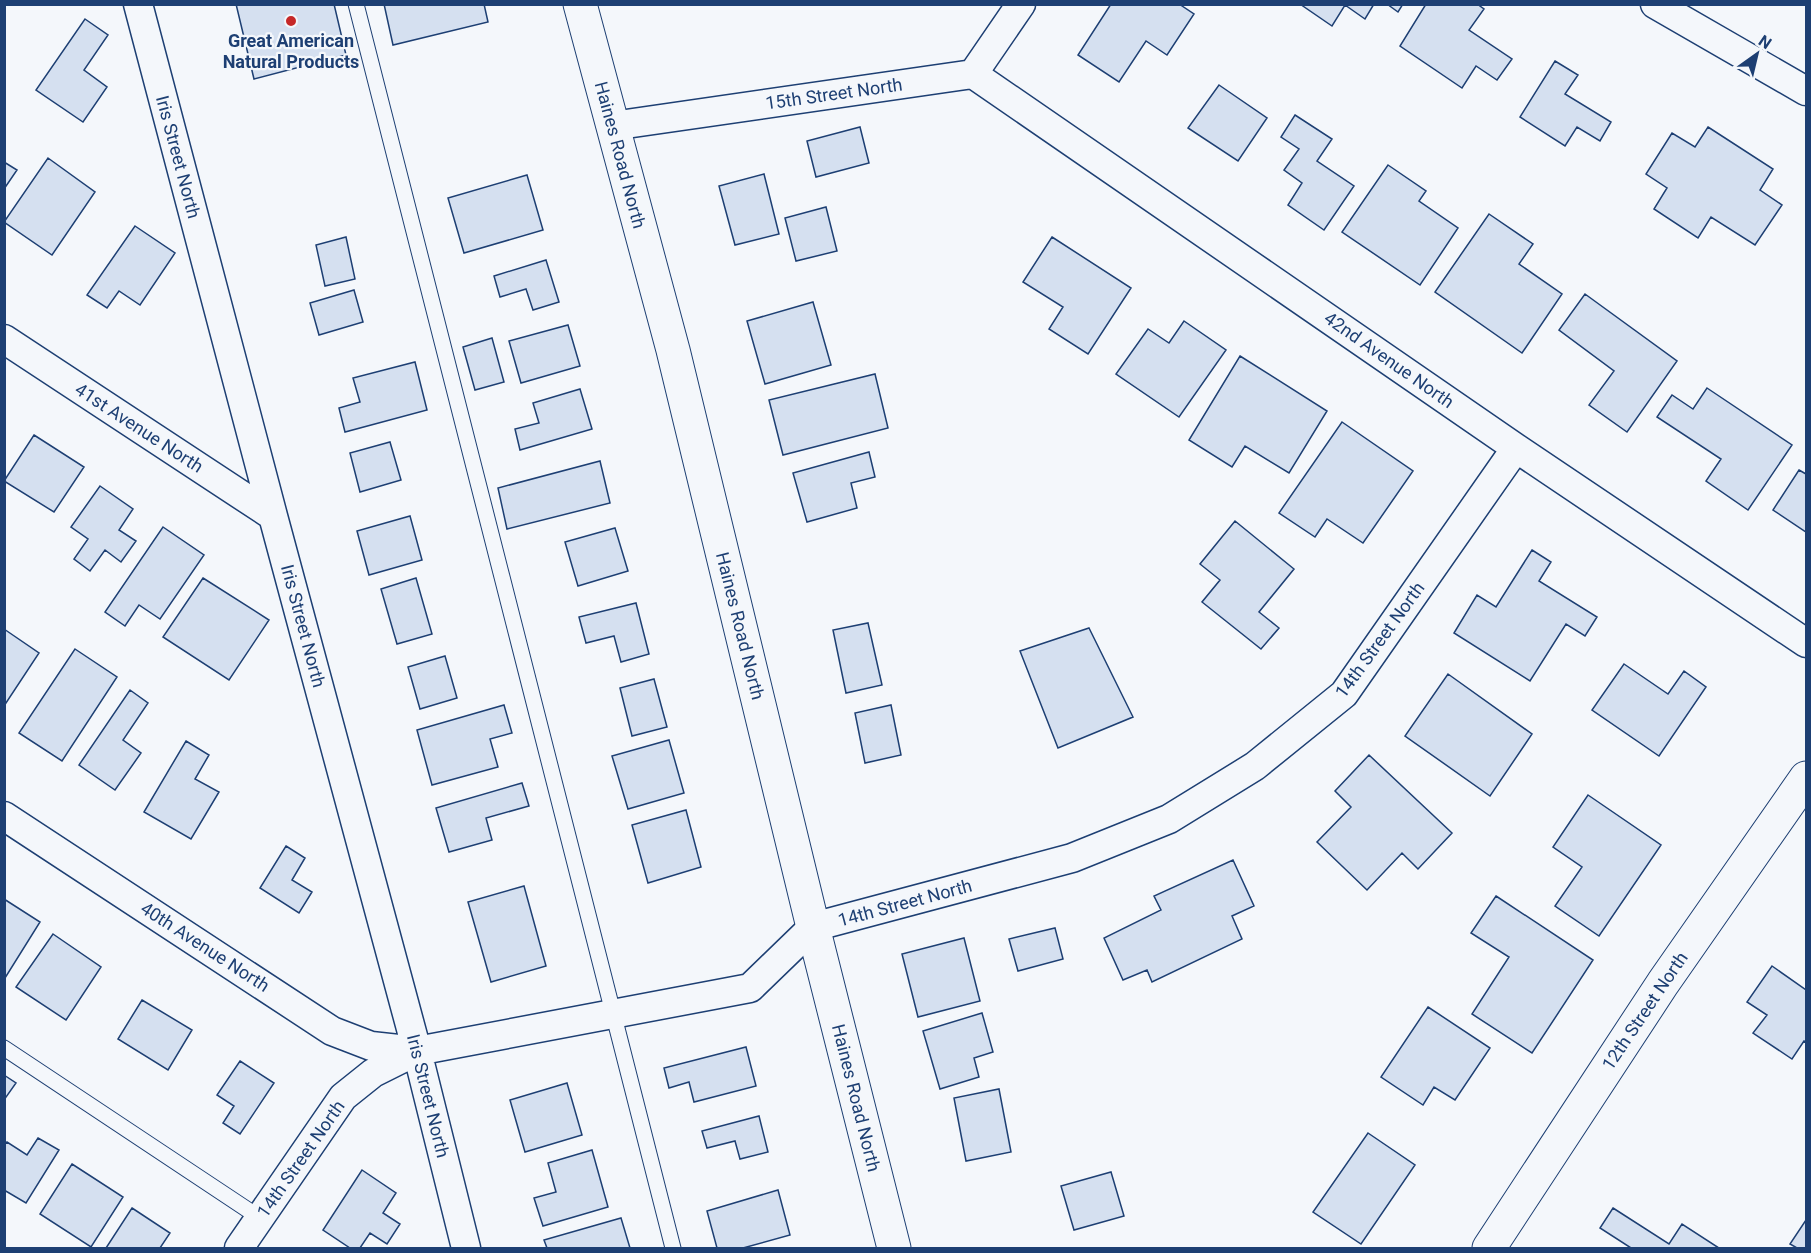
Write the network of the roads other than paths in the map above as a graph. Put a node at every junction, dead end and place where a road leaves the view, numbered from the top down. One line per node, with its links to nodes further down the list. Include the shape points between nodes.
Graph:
1 (138, 4): 11 (street, Iris Street North)
2 (356, 4): 16 (lane)
3 (580, 4): 8 (street, Haines Road North)
4 (1021, 4): 6 (street)
5 (1655, 4): 7 (street)
6 (973, 74): 8 (street, 15th Street North); 10 (street, 42nd Avenue North)
7 (1806, 91)
8 (612, 126): 15 (street, Haines Road North, via 673,350)
9 (4, 339): 11 (street, 41st Avenue North)
10 (1515, 448): 12 (street, 42nd Avenue North); 15 (street, 14th Street North, via 1344,694 1255,766 1169,819 1072,858)
11 (273, 516): 18 (street, Iris Street North)
12 (1806, 643)
13 (1806, 778): 24 (street, 12th Street North, via 1663,983)
14 (4, 816): 18 (street, 40th Avenue North, via 333,1031 371,1046)
15 (813, 927): 16 (street, 14th Street North, via 750,988); 23 (street, Haines Road North)
16 (614, 1014): 18 (street, 14th Street North); 22 (lane)
17 (4, 1048): 19 (lane)
18 (417, 1051): 19 (street, 14th Street North, via 373,1073 343,1097); 21 (street, Iris Street North)
19 (260, 1218): 20 (street, 14th Street North)
20 (239, 1248)
21 (466, 1248)
22 (673, 1248)
23 (894, 1248)
24 (1489, 1248)

